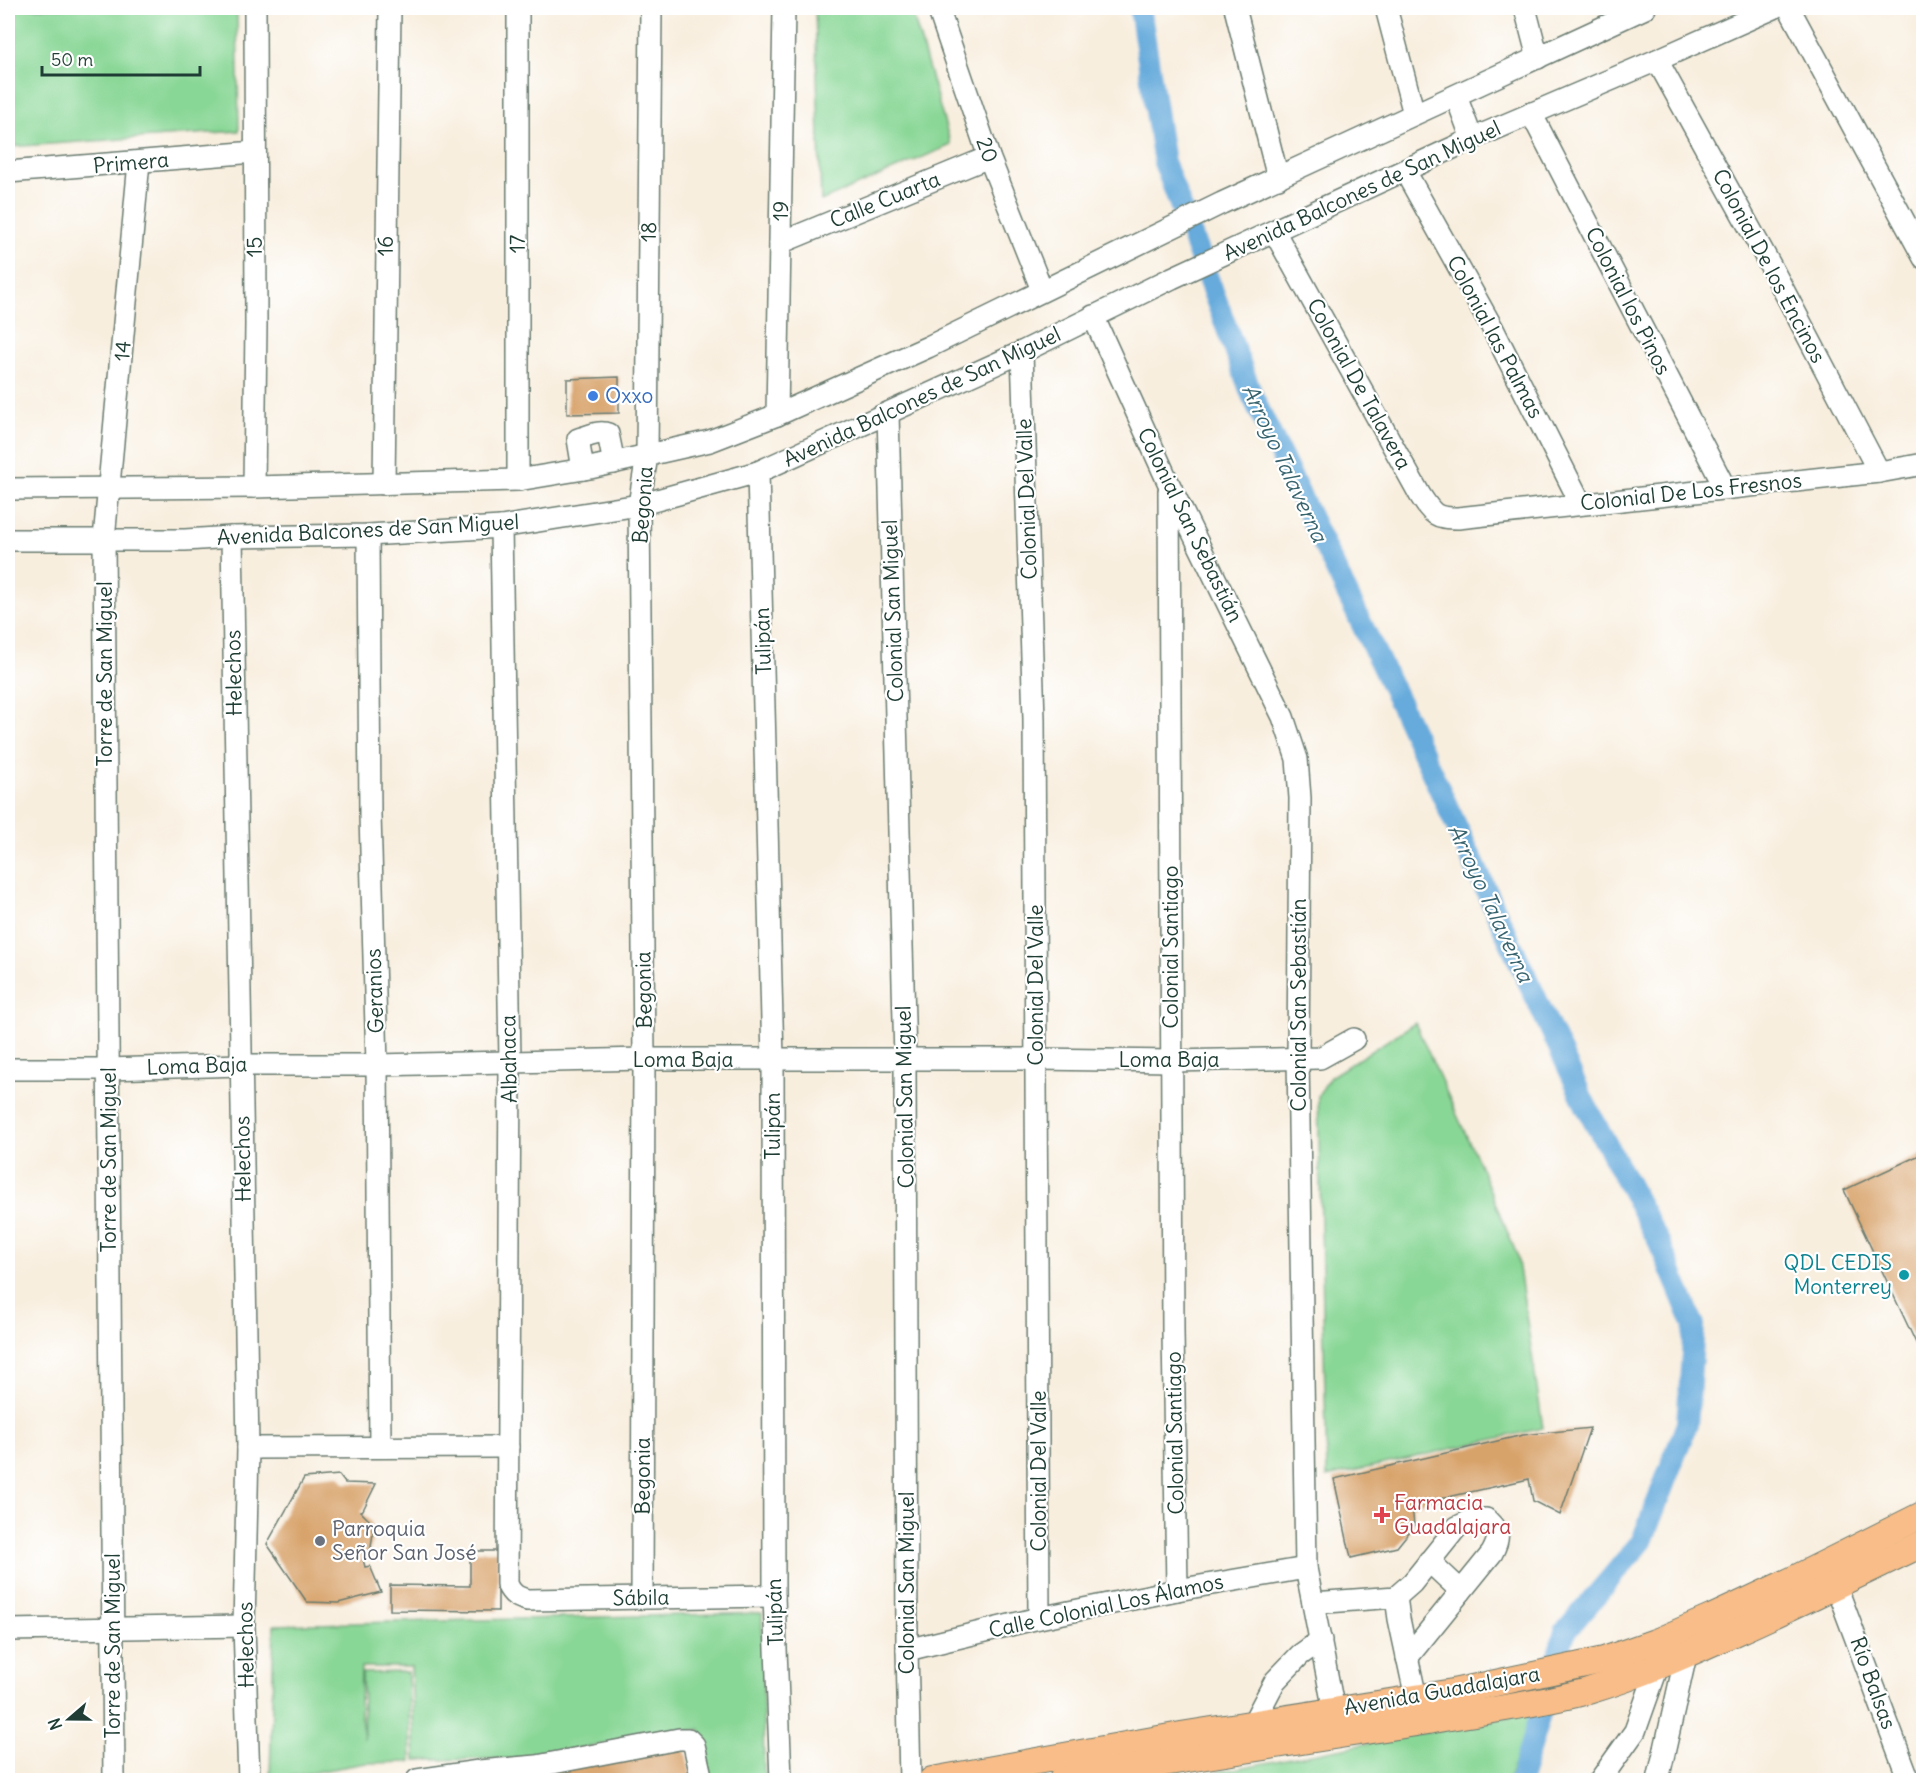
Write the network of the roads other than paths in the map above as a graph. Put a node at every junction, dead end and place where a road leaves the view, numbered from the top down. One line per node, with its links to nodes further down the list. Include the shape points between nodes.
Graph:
1 (255, 8): 19 (street, 15)
2 (390, 8): 40 (street, 16)
3 (518, 8): 39 (street, 17)
4 (651, 8): 33 (street, 18)
5 (784, 8): 26 (street, 19)
6 (938, 8): 20 (street, 20)
7 (1235, 8): 24 (street)
8 (1386, 8): 17 (street)
9 (1525, 8): 13 (street)
10 (1645, 8): 13 (street, Avenida Balcones de San Miguel)
11 (1774, 8): 14 (street, Avenida Balcones de San Miguel)
12 (1790, 8): 27 (street)
13 (1538, 58): 15 (street, Avenida Balcones de San Miguel)
14 (1657, 60): 16 (street, Avenida Balcones de San Miguel); 38 (street, Colonial De los Encinos)
15 (1456, 96): 17 (street, Avenida Balcones de San Miguel); 18 (street)
16 (1531, 113): 18 (street, Avenida Balcones de San Miguel); 44 (street, Colonial los Pinos)
17 (1414, 114): 24 (street, Avenida Balcones de San Miguel)
18 (1472, 139): 22 (street, Avenida Balcones de San Miguel)
19 (255, 152): 21 (street, Primera); 42 (street, 15)
20 (989, 157): 26 (street, Calle Cuarta); 28 (street, 20)
21 (139, 162): 23 (street, Primera); 43 (street, 14)
22 (1405, 171): 25 (street, Avenida Balcones de San Miguel); 46 (street, Colonial las Palmas, via 1492,327)
23 (8, 172)
24 (1278, 178): 28 (street, Avenida Balcones de San Miguel)
25 (1274, 231): 29 (street, Avenida Balcones de San Miguel); 48 (street, Colonial De Talavera, via 1420,495 1441,518)
26 (780, 243): 32 (street, 19)
27 (1923, 258)
28 (1041, 290): 32 (street, Avenida Balcones de San Miguel, via 928,347)
29 (1093, 316): 30 (street, Avenida Balcones de San Miguel); 41 (street, Colonial San Sebastián)
30 (1022, 352): 31 (street, Avenida Balcones de San Miguel); 58 (street, Colonial Del Valle, via 1034,719)
31 (888, 413): 37 (street, Avenida Balcones de San Miguel); 57 (street, Colonial San Miguel)
32 (777, 415): 33 (street, Avenida Balcones de San Miguel, via 710,441)
33 (647, 456): 34 (street, Avenida Balcones de San Miguel); 47 (street, Begonia)
34 (615, 463): 36 (street, Avenida Balcones de San Miguel); 36 (street, via 608,434 598,433 578,439)
35 (1923, 464): 38 (street, Colonial De Los Fresnos)
36 (583, 469): 39 (street, Avenida Balcones de San Miguel)
37 (758, 472): 47 (street, Avenida Balcones de San Miguel); 59 (street, Tulipán)
38 (1879, 472): 44 (street, Colonial De Los Fresnos)
39 (518, 480): 40 (street, Avenida Balcones de San Miguel)
40 (384, 484): 42 (street, Avenida Balcones de San Miguel)
41 (1169, 484): 55 (street, Colonial San Sebastián, via 1283,717 1297,759); 61 (street, Colonial Santiago)
42 (254, 487): 43 (street, Avenida Balcones de San Miguel)
43 (110, 488): 45 (street, Avenida Balcones de San Miguel); 53 (street, 14)
44 (1725, 488): 46 (street, Colonial De Los Fresnos)
45 (8, 489)
46 (1581, 504): 48 (street, Colonial De Los Fresnos)
47 (639, 505): 49 (street, Avenida Balcones de San Miguel); 56 (street, Begonia)
48 (1458, 518)
49 (501, 527): 50 (street, Avenida Balcones de San Miguel); 60 (street, Albahaca)
50 (368, 535): 51 (street, Avenida Balcones de San Miguel); 63 (street, Geranios)
51 (232, 537): 53 (street, Avenida Balcones de San Miguel); 62 (street, Helechos)
52 (8, 540): 53 (street, Avenida Balcones de San Miguel)
53 (104, 540): 65 (street, Torre de San Miguel)
54 (1354, 1039): 55 (street, Loma Baja, via 1320,1058)
55 (1298, 1058): 61 (street, Loma Baja); 72 (street, Colonial San Sebastián)
56 (644, 1059): 59 (street, Loma Baja); 60 (street, Loma Baja); 79 (street, Begonia)
57 (905, 1059): 58 (street, Loma Baja); 59 (street, Loma Baja); 86 (street, Colonial San Miguel)
58 (1036, 1059): 61 (street, Loma Baja); 81 (street, Colonial Del Valle)
59 (773, 1060): 77 (street, Tulipán)
60 (510, 1061): 63 (street, Loma Baja); 67 (street, Albahaca)
61 (1172, 1061): 74 (street, Colonial Santiago)
62 (241, 1065): 63 (street, Loma Baja); 65 (street, Loma Baja); 68 (street, Helechos)
63 (377, 1065): 66 (street, Geranios)
64 (8, 1069): 65 (street, Loma Baja)
65 (108, 1069): 83 (street, Torre de San Miguel)
66 (380, 1447): 67 (street); 68 (street)
67 (508, 1447): 75 (street, Albahaca, via 506,1576)
68 (248, 1448): 82 (street, Helechos)
69 (1923, 1514): 90 (main road, Avenida Guadalajara, via 1658,1641 1604,1660)
70 (1923, 1543): 73 (main road, Avenida Guadalajara)
71 (1429, 1561): 76 (street); 76 (street, via 1457,1527 1486,1519 1496,1530 1498,1541); 78 (street)
72 (1306, 1568): 74 (street, Calle Colonial Los Álamos); 80 (street, Colonial San Sebastián)
73 (1836, 1586): 87 (main road, Avenida Guadalajara); 104 (street, Río Balsas)
74 (1177, 1590): 81 (street, Calle Colonial Los Álamos)
75 (510, 1591): 79 (street, Sábila, via 527,1600)
76 (1461, 1591): 88 (street)
77 (774, 1596): 79 (street, Sábila); 98 (street, Tulipán)
78 (1396, 1597): 80 (street); 88 (street)
79 (642, 1598)
80 (1313, 1603): 85 (street, Colonial San Sebastián)
81 (1039, 1618): 86 (street, Calle Colonial Los Álamos)
82 (244, 1626): 83 (street); 95 (street, Helechos)
83 (114, 1628): 84 (street); 94 (street, Torre de San Miguel)
84 (8, 1630)
85 (1321, 1640): 91 (street, Colonial San Sebastián); 92 (street, via 1275,1681)
86 (907, 1650): 99 (street, Colonial San Miguel)
87 (1686, 1655): 89 (main road, Avenida Guadalajara); 103 (street)
88 (1407, 1658): 90 (street)
89 (1658, 1666): 93 (main road, Avenida Guadalajara, via 1586,1691); 102 (street, via 1635,1731)
90 (1416, 1698): 91 (main road, Avenida Guadalajara)
91 (1335, 1710): 92 (main road, Avenida Guadalajara); 93 (street, Colonial San Sebastián)
92 (1253, 1723): 100 (main road, Avenida Guadalajara)
93 (1339, 1736): 101 (main road, Avenida Guadalajara)
94 (114, 1780)
95 (249, 1780)
96 (417, 1780): 97 (street, via 537,1766 688,1739 694,1745)
97 (702, 1780)
98 (781, 1780)
99 (910, 1780)
100 (932, 1780)
101 (1062, 1780)
102 (1600, 1780)
103 (1658, 1780)
104 (1909, 1780)

